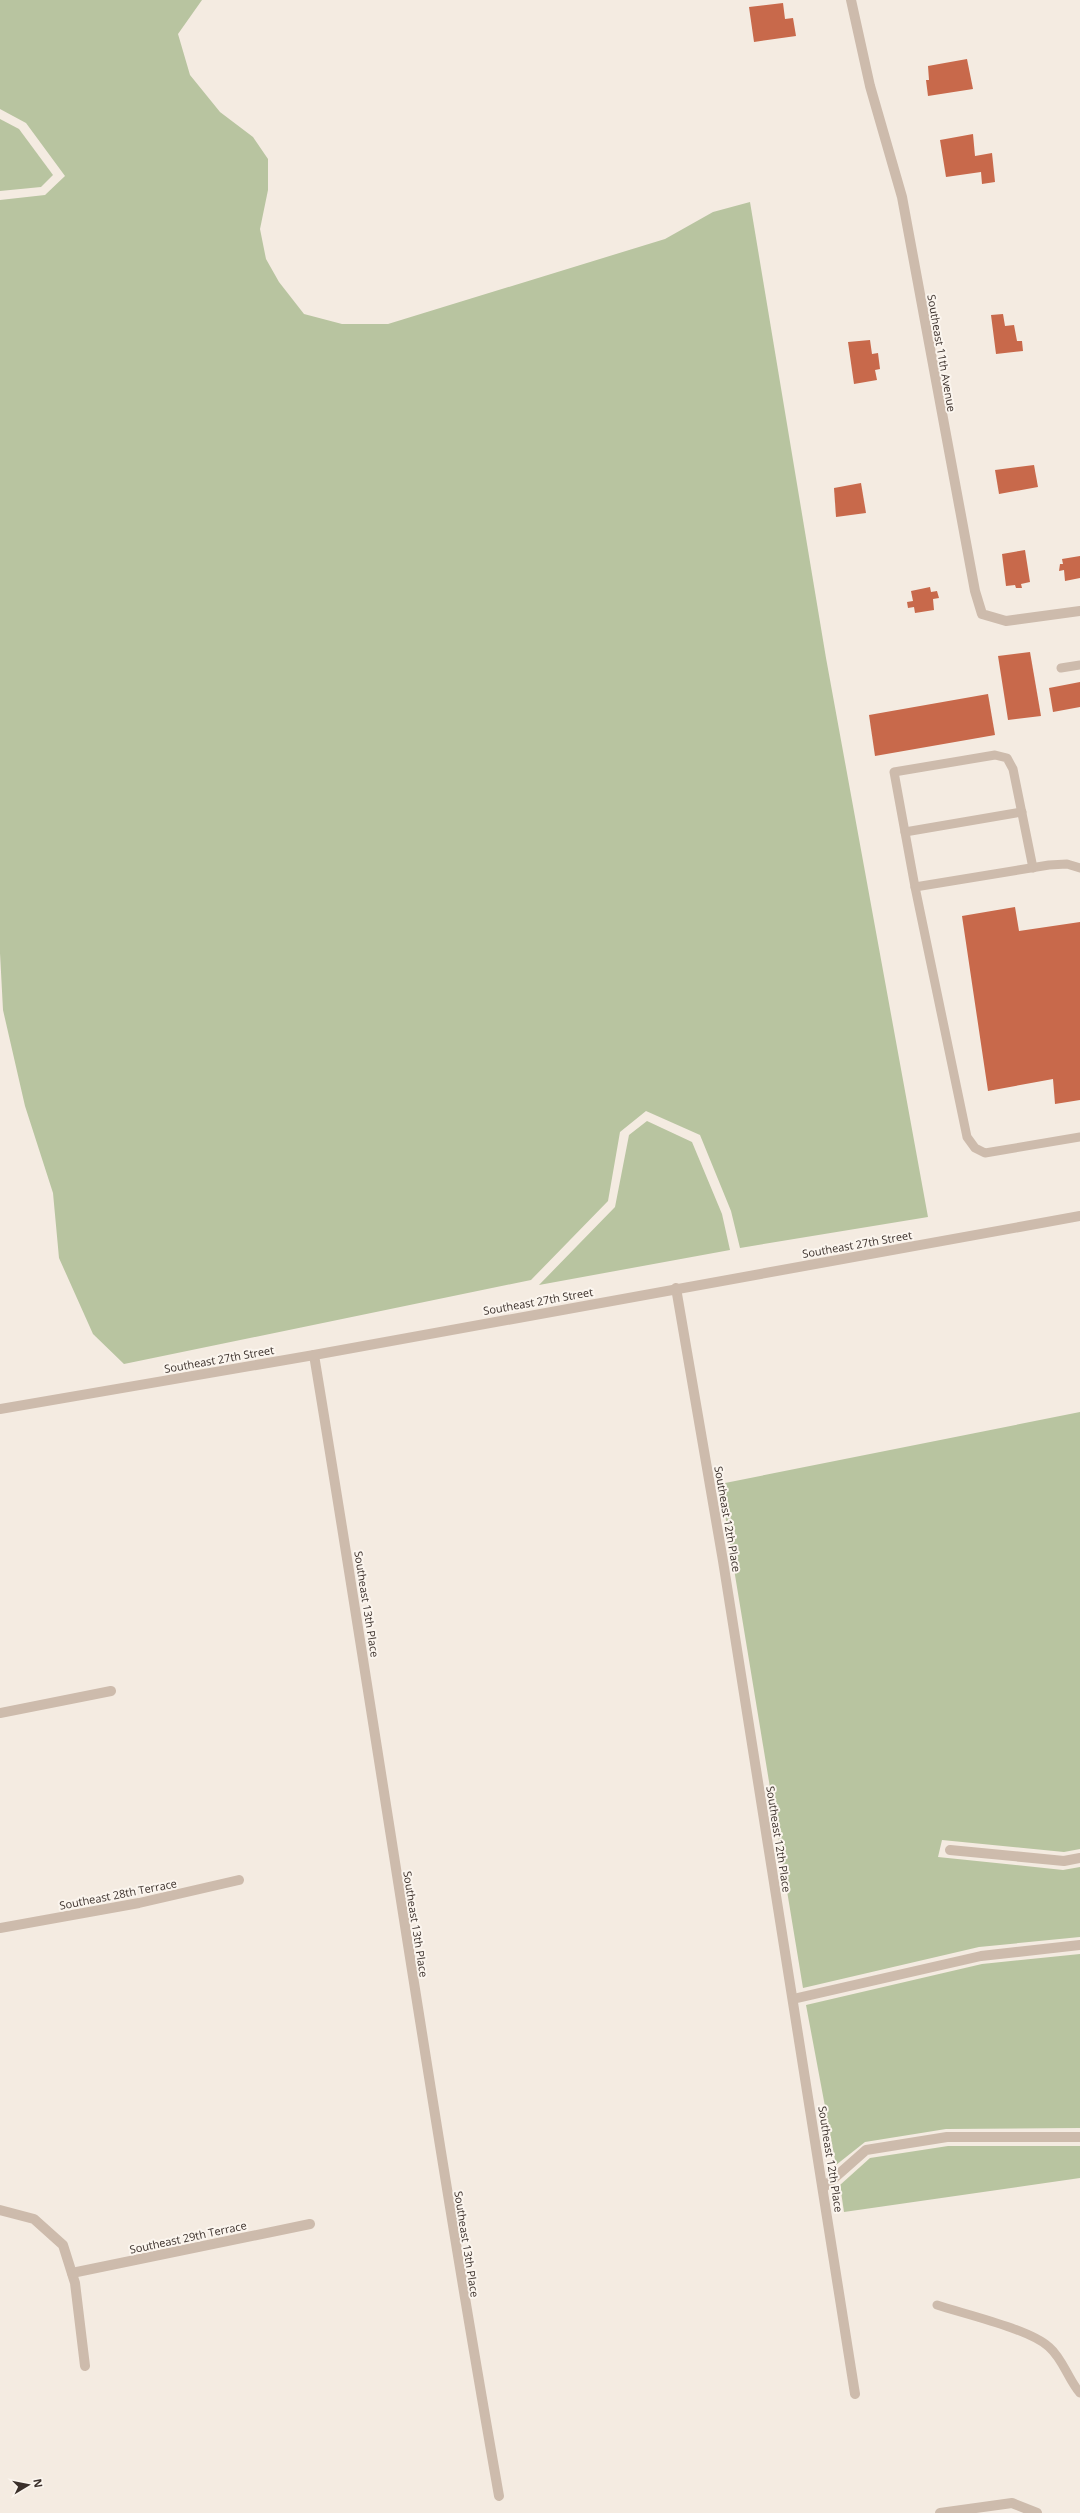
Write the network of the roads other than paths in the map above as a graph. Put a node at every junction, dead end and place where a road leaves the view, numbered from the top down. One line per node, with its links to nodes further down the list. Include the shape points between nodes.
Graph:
1 (852, 0): 2 (street, Southeast 11th Avenue, via 870,86 902,197 945,437 975,592 982,614 1006,621)
2 (1080, 611)
3 (1080, 665): 4 (lane)
4 (1061, 668)
5 (1022, 812): 6 (lane); 6 (lane, via 1013,769 1007,758 995,755 894,772); 7 (lane)
6 (905, 832): 9 (lane)
7 (1033, 868): 8 (lane, via 1067,864); 9 (lane)
8 (1080, 868)
9 (915, 887): 10 (lane, via 968,1136 974,1148 985,1153)
10 (1080, 1137)
11 (1080, 1216): 12 (street, Southeast 27th Street)
12 (676, 1288): 13 (street, Southeast 27th Street); 22 (street, Southeast 12th Place, via 723,1561)
13 (314, 1355): 14 (street, Southeast 27th Street); 32 (street, Southeast 13th Place, via 430,2089)
14 (0, 1409)
15 (111, 1691): 16 (street)
16 (0, 1713)
17 (950, 1850): 18 (street, via 1064,1861)
18 (1080, 1858)
19 (239, 1880): 20 (street, Southeast 28th Terrace, via 139,1903)
20 (0, 1928)
21 (1080, 1945): 22 (street, via 981,1956)
22 (793, 1999): 24 (street, Southeast 12th Place)
23 (1080, 2137): 24 (street, via 947,2138 866,2150)
24 (823, 2188): 31 (street, Southeast 12th Place)
25 (0, 2210): 27 (street, via 34,2219 63,2245)
26 (310, 2224): 27 (street, Southeast 29th Terrace)
27 (72, 2273): 29 (street)
28 (937, 2305): 30 (lane, via 1031,2335 1050,2347)
29 (86, 2366)
30 (1080, 2393)
31 (855, 2394)
32 (499, 2496)
33 (961, 2511): 34 (street); 35 (street, via 1012,2503)
34 (940, 2513)
35 (1036, 2513)

